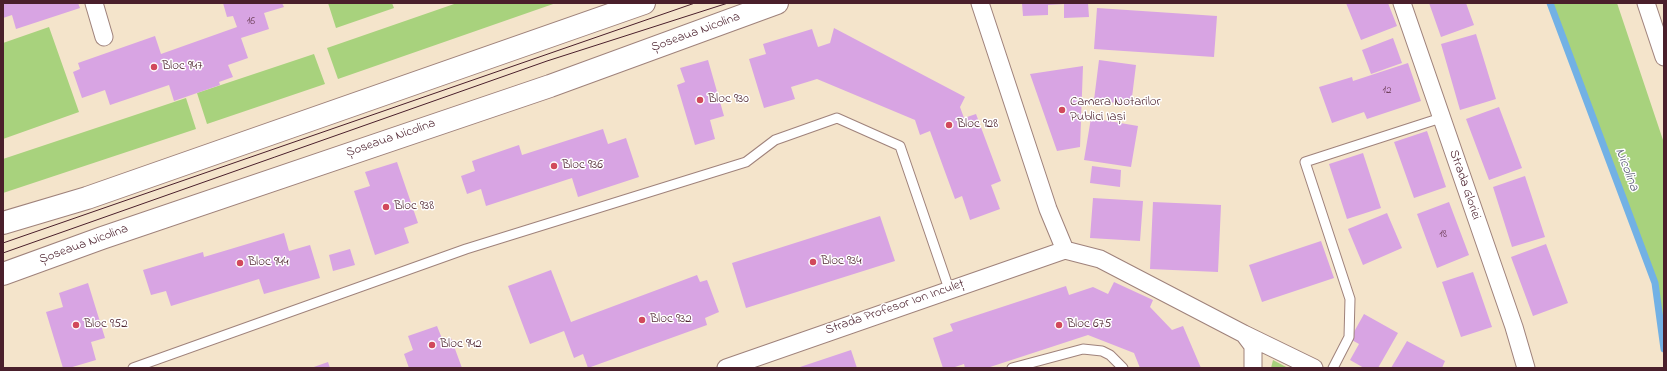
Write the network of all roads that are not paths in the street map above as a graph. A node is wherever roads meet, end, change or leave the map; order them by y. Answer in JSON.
{"nodes":[{"id":1,"x":94,"y":3,"type":"edge"},
{"id":2,"x":644,"y":3,"type":"edge"},
{"id":3,"x":778,"y":3,"type":"edge"},
{"id":4,"x":980,"y":3,"type":"edge"},
{"id":5,"x":1402,"y":3,"type":"edge"},
{"id":6,"x":1646,"y":3,"type":"edge"},
{"id":7,"x":104,"y":37,"type":"dead end"},
{"id":8,"x":1664,"y":57,"type":"edge"},
{"id":9,"x":1441,"y":118,"type":"junction"},
{"id":10,"x":3,"y":223,"type":"edge"},
{"id":11,"x":1065,"y":250,"type":"junction"},
{"id":12,"x":3,"y":274,"type":"edge"},
{"id":13,"x":949,"y":289,"type":"junction"},
{"id":14,"x":1244,"y":334,"type":"junction"},
{"id":15,"x":133,"y":368,"type":"edge"},
{"id":16,"x":726,"y":368,"type":"edge"},
{"id":17,"x":1012,"y":368,"type":"edge"},
{"id":18,"x":1122,"y":368,"type":"edge"},
{"id":19,"x":1253,"y":368,"type":"edge"},
{"id":20,"x":1314,"y":368,"type":"edge"},
{"id":21,"x":1333,"y":368,"type":"edge"},
{"id":22,"x":1526,"y":368,"type":"edge"}],
"edges":[{"from":1,"to":7,"type":"street"},
{"from":2,"to":10,"type":"main road"},
{"from":3,"to":12,"type":"main road","name":"Șoseaua Nicolina"},
{"from":4,"to":11,"type":"street"},
{"from":5,"to":9,"type":"street","name":"Strada Gloriei"},
{"from":6,"to":8,"type":"street"},
{"from":9,"to":21,"type":"lane"},
{"from":9,"to":22,"type":"street","name":"Strada Gloriei"},
{"from":11,"to":13,"type":"street","name":"Strada Profesor Ion Inculeț"},
{"from":11,"to":14,"type":"street"},
{"from":13,"to":15,"type":"lane"},
{"from":13,"to":16,"type":"street","name":"Strada Profesor Ion Inculeț"},
{"from":14,"to":19,"type":"street"},
{"from":14,"to":20,"type":"street"},
{"from":17,"to":18,"type":"lane"}]}
